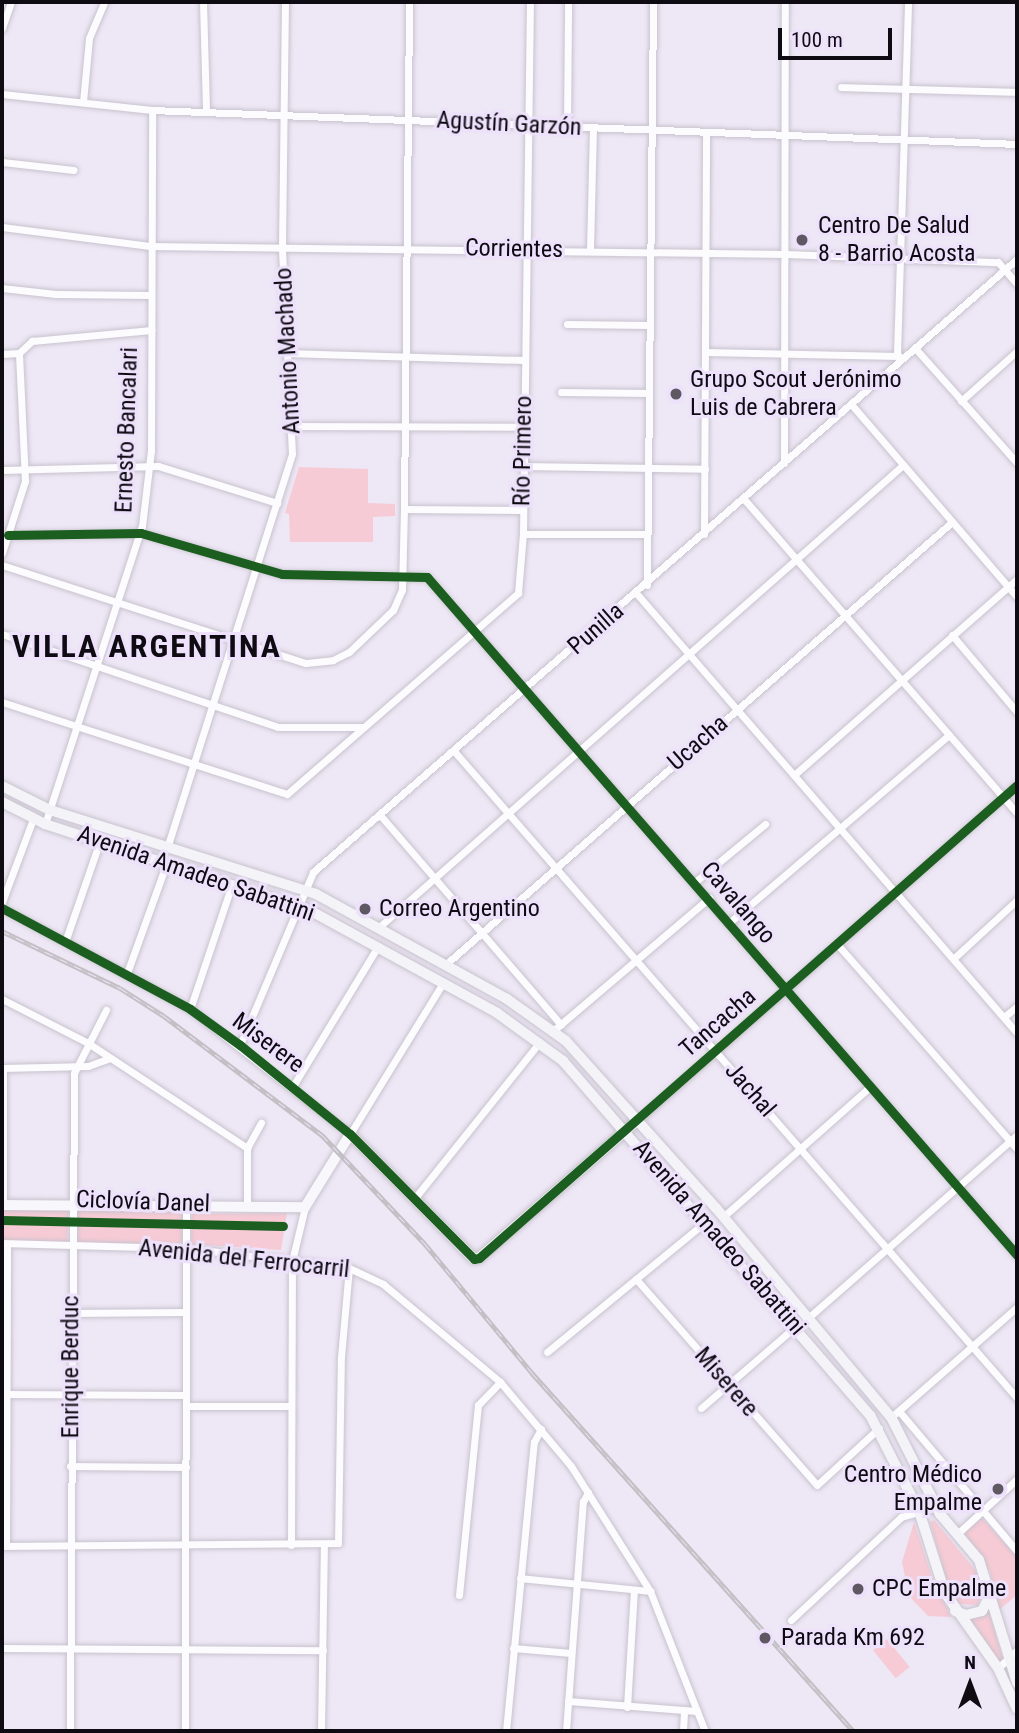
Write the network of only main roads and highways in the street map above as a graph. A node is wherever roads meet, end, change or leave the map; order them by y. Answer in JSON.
{"nodes":[{"id":1,"x":2,"y":786,"type":"edge"},
{"id":2,"x":2,"y":802,"type":"edge"},
{"id":3,"x":990,"y":1593,"type":"junction"},
{"id":4,"x":955,"y":1611,"type":"junction"},
{"id":5,"x":1017,"y":1683,"type":"edge"},
{"id":6,"x":1017,"y":1709,"type":"edge"}],
"edges":[{"from":1,"to":3,"type":"main road","name":"Avenida Amadeo Sabattini"},
{"from":2,"to":4,"type":"main road","name":"Avenida Amadeo Sabattini"},
{"from":3,"to":4,"type":"main road"},
{"from":3,"to":5,"type":"main road","name":"Avenida Amadeo Sabattini"},
{"from":4,"to":6,"type":"main road","name":"Avenida Amadeo Sabattini"}]}
